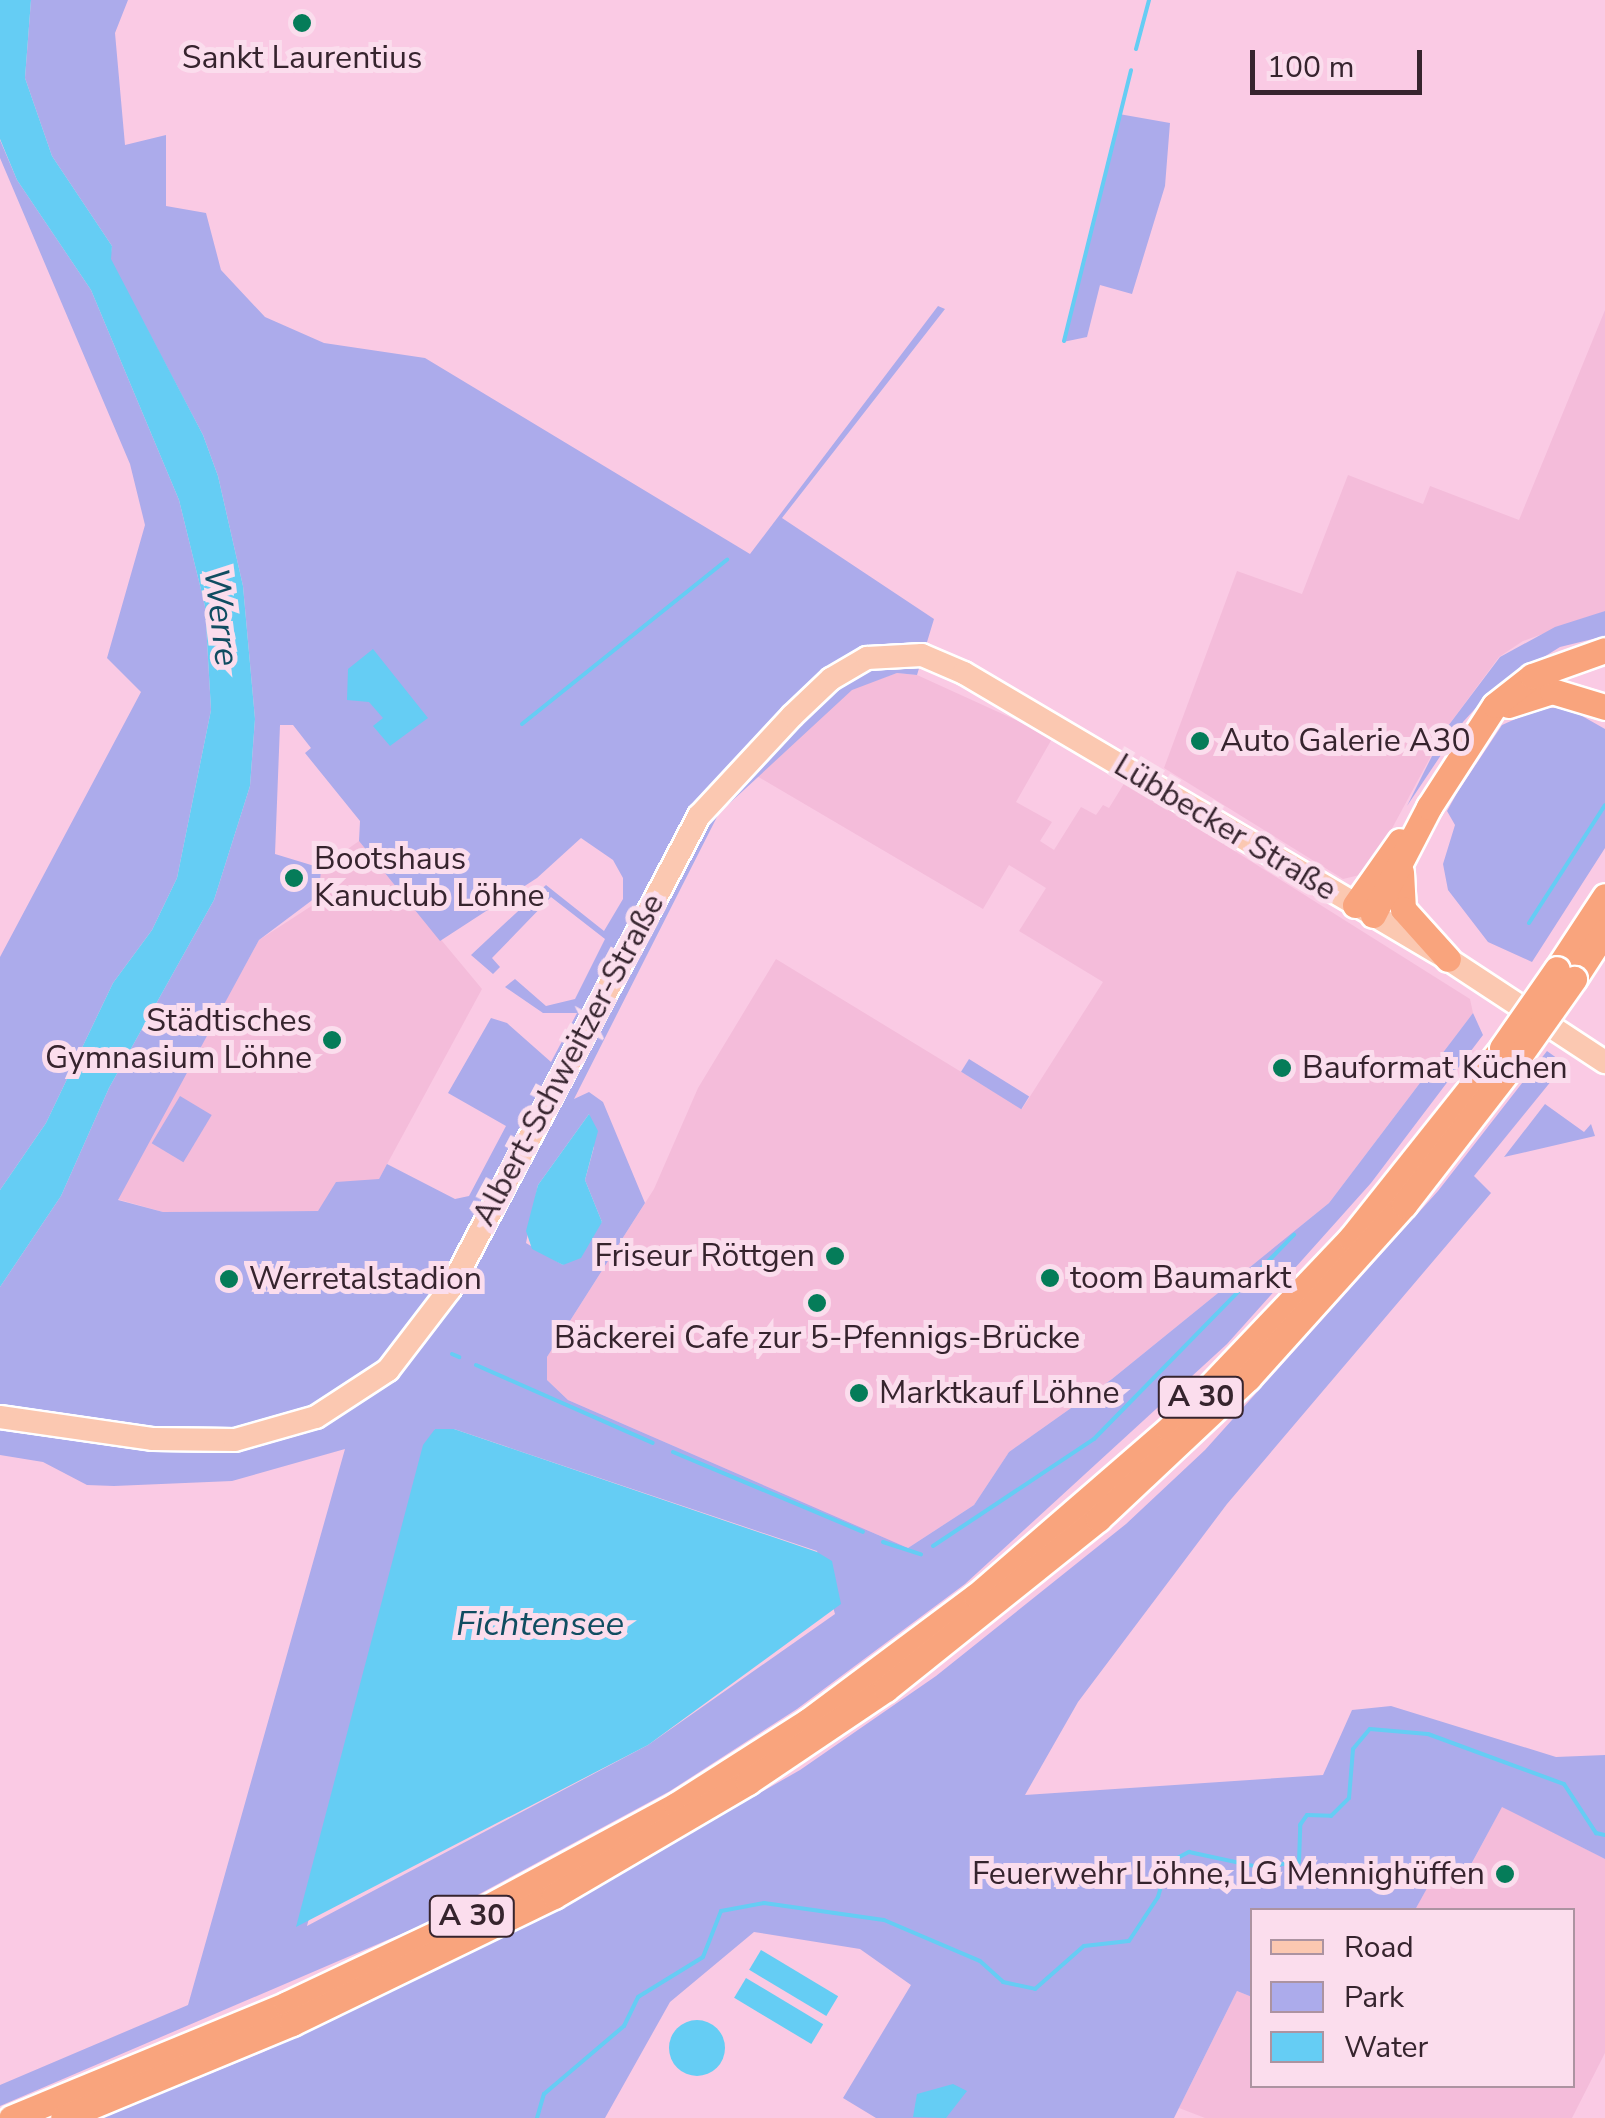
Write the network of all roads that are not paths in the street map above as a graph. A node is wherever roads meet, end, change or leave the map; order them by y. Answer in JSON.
{"nodes":[{"id":1,"x":1605,"y":650,"type":"edge"},
{"id":2,"x":831,"y":679,"type":"joint"},
{"id":3,"x":1605,"y":707,"type":"edge"},
{"id":4,"x":1476,"y":729,"type":"junction"},
{"id":5,"x":1429,"y":807,"type":"junction"},
{"id":6,"x":1402,"y":867,"type":"junction"},
{"id":7,"x":1605,"y":896,"type":"edge"},
{"id":8,"x":1364,"y":910,"type":"junction"},
{"id":9,"x":1605,"y":931,"type":"edge"},
{"id":10,"x":1448,"y":959,"type":"junction"},
{"id":11,"x":1565,"y":974,"type":"junction"},
{"id":12,"x":1605,"y":1062,"type":"edge"},
{"id":13,"x":0,"y":1417,"type":"edge"},
{"id":14,"x":938,"y":1638,"type":"junction"},
{"id":15,"x":10,"y":2118,"type":"edge"},
{"id":16,"x":63,"y":2118,"type":"edge"}],
"edges":[{"from":1,"to":4,"type":"highway"},
{"from":2,"to":8,"type":"main road","name":"Lübbecker Straße"},
{"from":2,"to":13,"type":"main road","name":"Albert-Schweitzer-Straße"},
{"from":3,"to":4,"type":"highway"},
{"from":4,"to":5,"type":"highway"},
{"from":5,"to":6,"type":"highway"},
{"from":5,"to":8,"type":"highway"},
{"from":6,"to":8,"type":"highway"},
{"from":6,"to":10,"type":"highway"},
{"from":7,"to":11,"type":"highway","number":"A 30"},
{"from":8,"to":10,"type":"main road","name":"Lübbecker Straße"},
{"from":9,"to":11,"type":"highway","number":"A 30"},
{"from":10,"to":12,"type":"main road","name":"Lübbecker Straße"},
{"from":11,"to":14,"type":"highway","number":"A 30","bridge":true},
{"from":14,"to":15,"type":"highway","number":"A 30"},
{"from":14,"to":16,"type":"highway","number":"A 30"}]}
